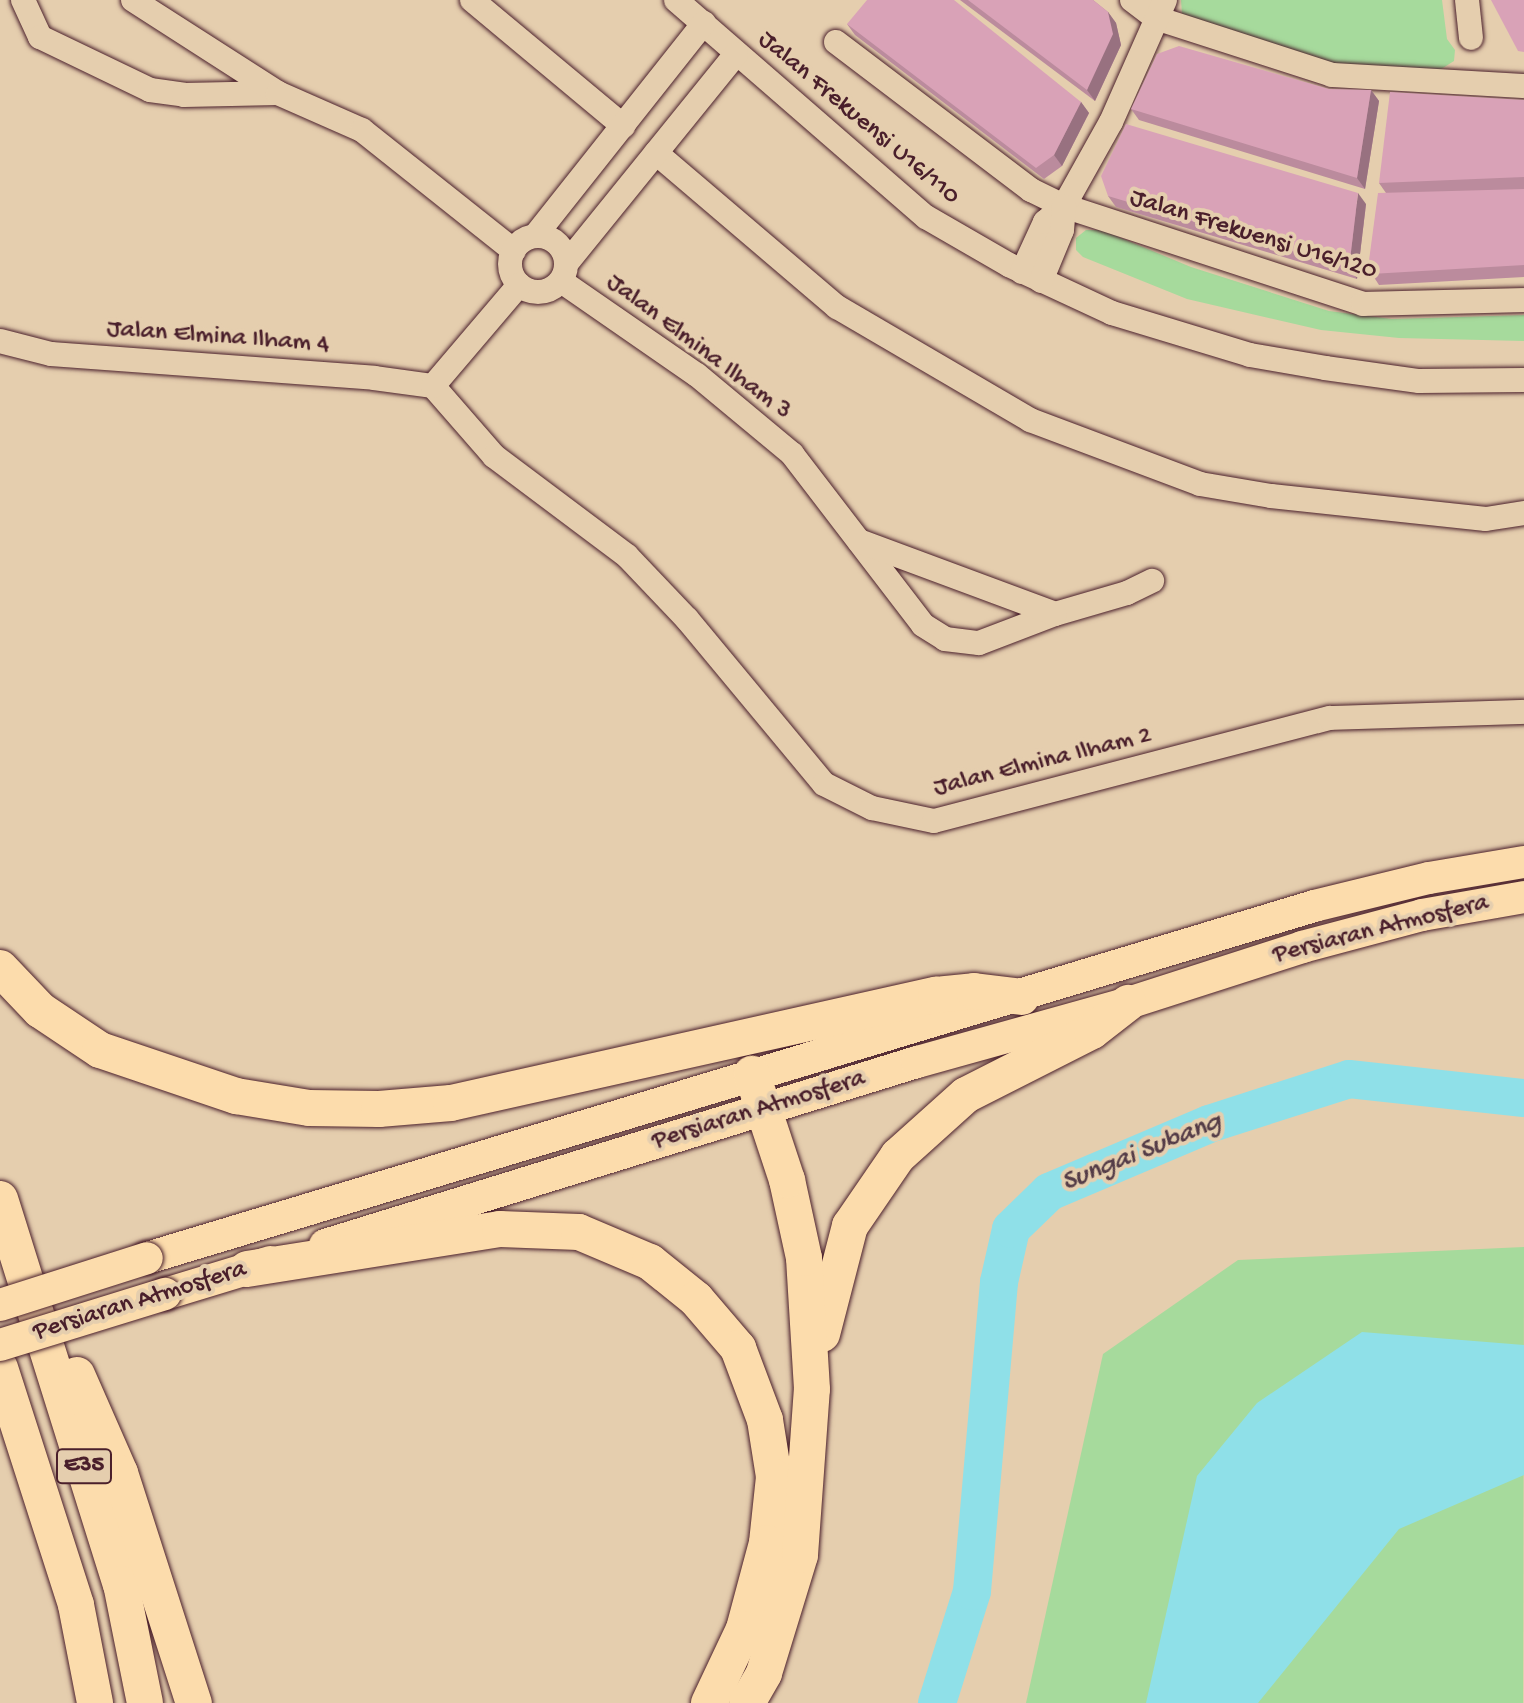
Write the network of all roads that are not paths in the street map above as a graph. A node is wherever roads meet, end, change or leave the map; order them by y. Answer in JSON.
{"nodes":[{"id":1,"x":23,"y":0,"type":"edge"},
{"id":2,"x":133,"y":0,"type":"edge"},
{"id":3,"x":472,"y":0,"type":"edge"},
{"id":4,"x":676,"y":0,"type":"edge"},
{"id":5,"x":1132,"y":0,"type":"edge"},
{"id":6,"x":1467,"y":0,"type":"edge"},
{"id":7,"x":1161,"y":9,"type":"edge"},
{"id":8,"x":704,"y":23,"type":"junction"},
{"id":9,"x":1471,"y":38,"type":"dead end"},
{"id":10,"x":836,"y":42,"type":"dead end"},
{"id":11,"x":736,"y":54,"type":"junction"},
{"id":12,"x":1524,"y":86,"type":"edge"},
{"id":13,"x":278,"y":93,"type":"junction"},
{"id":14,"x":623,"y":126,"type":"junction"},
{"id":15,"x":656,"y":153,"type":"junction"},
{"id":16,"x":1064,"y":206,"type":"junction"},
{"id":17,"x":535,"y":236,"type":"junction"},
{"id":18,"x":514,"y":251,"type":"junction"},
{"id":19,"x":563,"y":272,"type":"junction"},
{"id":20,"x":1032,"y":276,"type":"junction"},
{"id":21,"x":519,"y":285,"type":"junction"},
{"id":22,"x":1524,"y":300,"type":"edge"},
{"id":23,"x":0,"y":341,"type":"edge"},
{"id":24,"x":1524,"y":380,"type":"edge"},
{"id":25,"x":433,"y":386,"type":"junction"},
{"id":26,"x":1524,"y":513,"type":"edge"},
{"id":27,"x":856,"y":541,"type":"junction"},
{"id":28,"x":1152,"y":581,"type":"dead end"},
{"id":29,"x":1055,"y":614,"type":"junction"},
{"id":30,"x":1517,"y":711,"type":"edge"},
{"id":31,"x":1524,"y":862,"type":"edge"},
{"id":32,"x":1524,"y":897,"type":"edge"},
{"id":33,"x":0,"y":968,"type":"edge"},
{"id":34,"x":1022,"y":997,"type":"junction"},
{"id":35,"x":1128,"y":1003,"type":"junction"},
{"id":36,"x":752,"y":1074,"type":"junction"},
{"id":37,"x":765,"y":1109,"type":"junction"},
{"id":38,"x":6,"y":1215,"type":"edge"},
{"id":39,"x":247,"y":1269,"type":"junction"},
{"id":40,"x":0,"y":1305,"type":"edge"},
{"id":41,"x":0,"y":1345,"type":"edge"},
{"id":42,"x":0,"y":1368,"type":"edge"},
{"id":43,"x":812,"y":1389,"type":"junction"},
{"id":44,"x":95,"y":1703,"type":"edge"},
{"id":45,"x":145,"y":1703,"type":"edge"},
{"id":46,"x":194,"y":1703,"type":"edge"},
{"id":47,"x":709,"y":1703,"type":"edge"},
{"id":48,"x":747,"y":1703,"type":"edge"}],
"edges":[{"from":1,"to":13,"type":"street"},
{"from":2,"to":13,"type":"street"},
{"from":3,"to":14,"type":"street"},
{"from":4,"to":8,"type":"street","name":"Jalan Frekuensi U16/110"},
{"from":5,"to":7,"type":"street"},
{"from":6,"to":9,"type":"street"},
{"from":7,"to":12,"type":"street"},
{"from":7,"to":16,"type":"street"},
{"from":8,"to":11,"type":"street","name":"Jalan Frekuensi U16/110"},
{"from":8,"to":14,"type":"street"},
{"from":10,"to":16,"type":"street","name":"Jalan Frekuensi U16/120"},
{"from":11,"to":15,"type":"street"},
{"from":11,"to":20,"type":"street","name":"Jalan Frekuensi U16/110"},
{"from":13,"to":18,"type":"street"},
{"from":14,"to":17,"type":"street"},
{"from":15,"to":19,"type":"street"},
{"from":15,"to":26,"type":"street"},
{"from":16,"to":20,"type":"street"},
{"from":16,"to":22,"type":"street","name":"Jalan Frekuensi U16/120"},
{"from":17,"to":18,"type":"street"},
{"from":17,"to":19,"type":"street"},
{"from":18,"to":21,"type":"street"},
{"from":19,"to":21,"type":"street"},
{"from":19,"to":27,"type":"street","name":"Jalan Elmina Ilham 3"},
{"from":20,"to":24,"type":"street","name":"Jalan Frekuensi U16/110"},
{"from":21,"to":25,"type":"street"},
{"from":23,"to":25,"type":"street","name":"Jalan Elmina Ilham 4"},
{"from":25,"to":30,"type":"street","name":"Jalan Elmina Ilham 2"},
{"from":27,"to":29,"type":"street"},
{"from":27,"to":29,"type":"street","name":"Jalan Elmina Ilham 3"},
{"from":28,"to":29,"type":"street","name":"Jalan Elmina Ilham 3"},
{"from":31,"to":34,"type":"main road","name":"Persiaran Atmosfera"},
{"from":32,"to":35,"type":"main road","name":"Persiaran Atmosfera"},
{"from":33,"to":34,"type":"highway"},
{"from":34,"to":36,"type":"main road","name":"Persiaran Atmosfera"},
{"from":35,"to":37,"type":"main road","name":"Persiaran Atmosfera"},
{"from":35,"to":43,"type":"highway"},
{"from":36,"to":37,"type":"highway"},
{"from":36,"to":40,"type":"main road","name":"Persiaran Atmosfera","bridge":true},
{"from":37,"to":39,"type":"main road","name":"Persiaran Atmosfera"},
{"from":37,"to":43,"type":"highway"},
{"from":38,"to":45,"type":"highway","number":"E35"},
{"from":38,"to":46,"type":"highway"},
{"from":39,"to":41,"type":"main road","name":"Persiaran Atmosfera","bridge":true},
{"from":39,"to":47,"type":"highway"},
{"from":42,"to":44,"type":"highway","number":"E35"},
{"from":43,"to":48,"type":"highway"}]}
